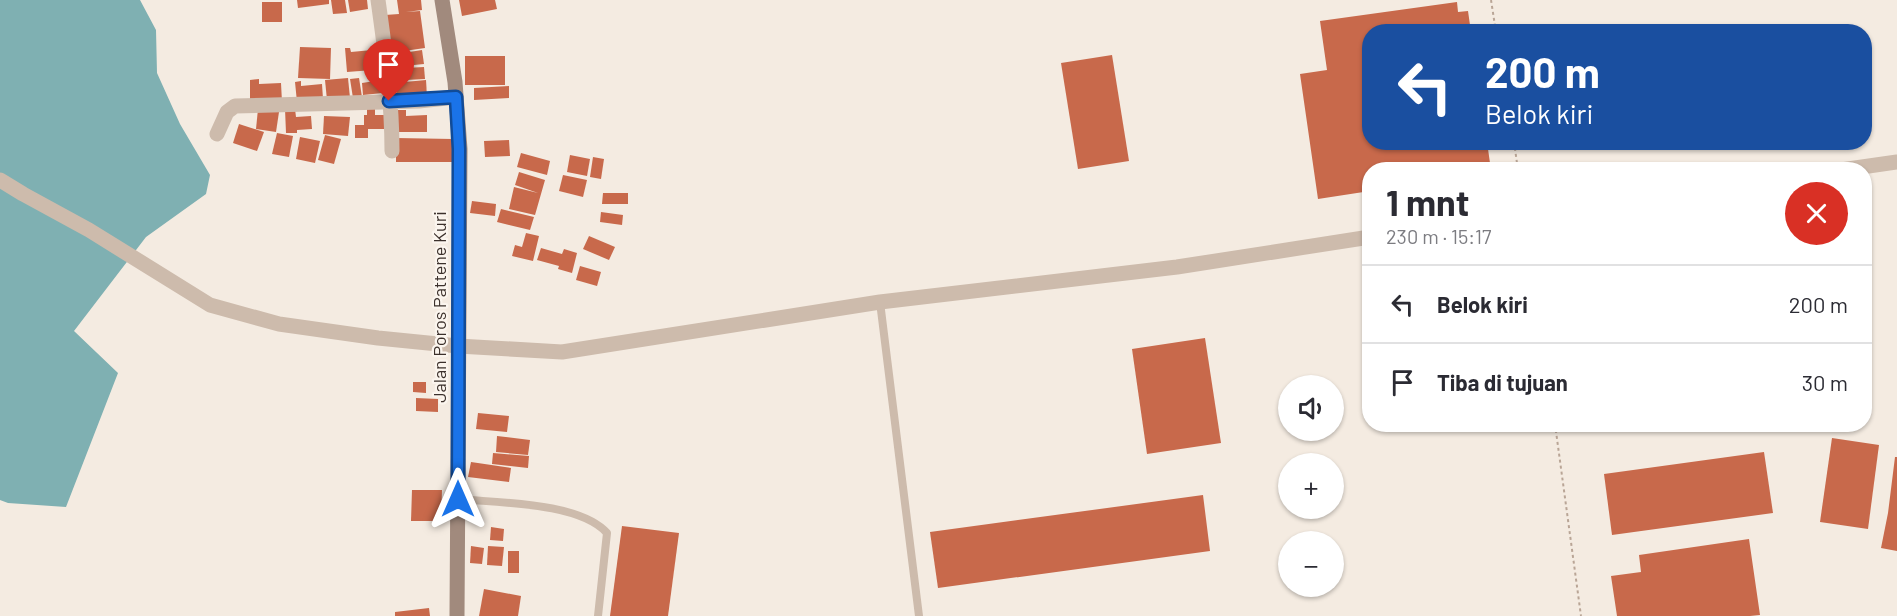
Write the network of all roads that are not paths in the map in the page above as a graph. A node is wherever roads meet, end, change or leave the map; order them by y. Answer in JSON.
{"nodes":[{"id":1,"x":378,"y":0,"type":"edge"},
{"id":2,"x":442,"y":0,"type":"edge"},
{"id":3,"x":456,"y":97,"type":"junction"},
{"id":4,"x":389,"y":101,"type":"junction"},
{"id":5,"x":218,"y":134,"type":"dead end"},
{"id":6,"x":392,"y":151,"type":"dead end"},
{"id":7,"x":1897,"y":162,"type":"edge"},
{"id":8,"x":1872,"y":166,"type":"edge"},
{"id":9,"x":0,"y":180,"type":"edge"},
{"id":10,"x":1362,"y":238,"type":"edge"},
{"id":11,"x":880,"y":302,"type":"junction"},
{"id":12,"x":458,"y":346,"type":"junction"},
{"id":13,"x":458,"y":499,"type":"junction"},
{"id":14,"x":457,"y":616,"type":"edge"},
{"id":15,"x":598,"y":616,"type":"edge"},
{"id":16,"x":919,"y":616,"type":"edge"}],
"edges":[{"from":1,"to":4,"type":"street"},
{"from":2,"to":3,"type":"street","name":"Jalan Poros Pattene Kuri"},
{"from":3,"to":4,"type":"street"},
{"from":3,"to":12,"type":"street","name":"Jalan Poros Pattene Kuri"},
{"from":4,"to":5,"type":"street"},
{"from":4,"to":6,"type":"street"},
{"from":7,"to":8,"type":"street"},
{"from":9,"to":12,"type":"street"},
{"from":10,"to":11,"type":"street"},
{"from":11,"to":12,"type":"street"},
{"from":11,"to":16,"type":"lane"},
{"from":12,"to":13,"type":"street","name":"Jalan Poros Pattene Kuri"},
{"from":13,"to":14,"type":"street","name":"Jalan Poros Pattene Kuri"},
{"from":13,"to":15,"type":"lane"}]}
